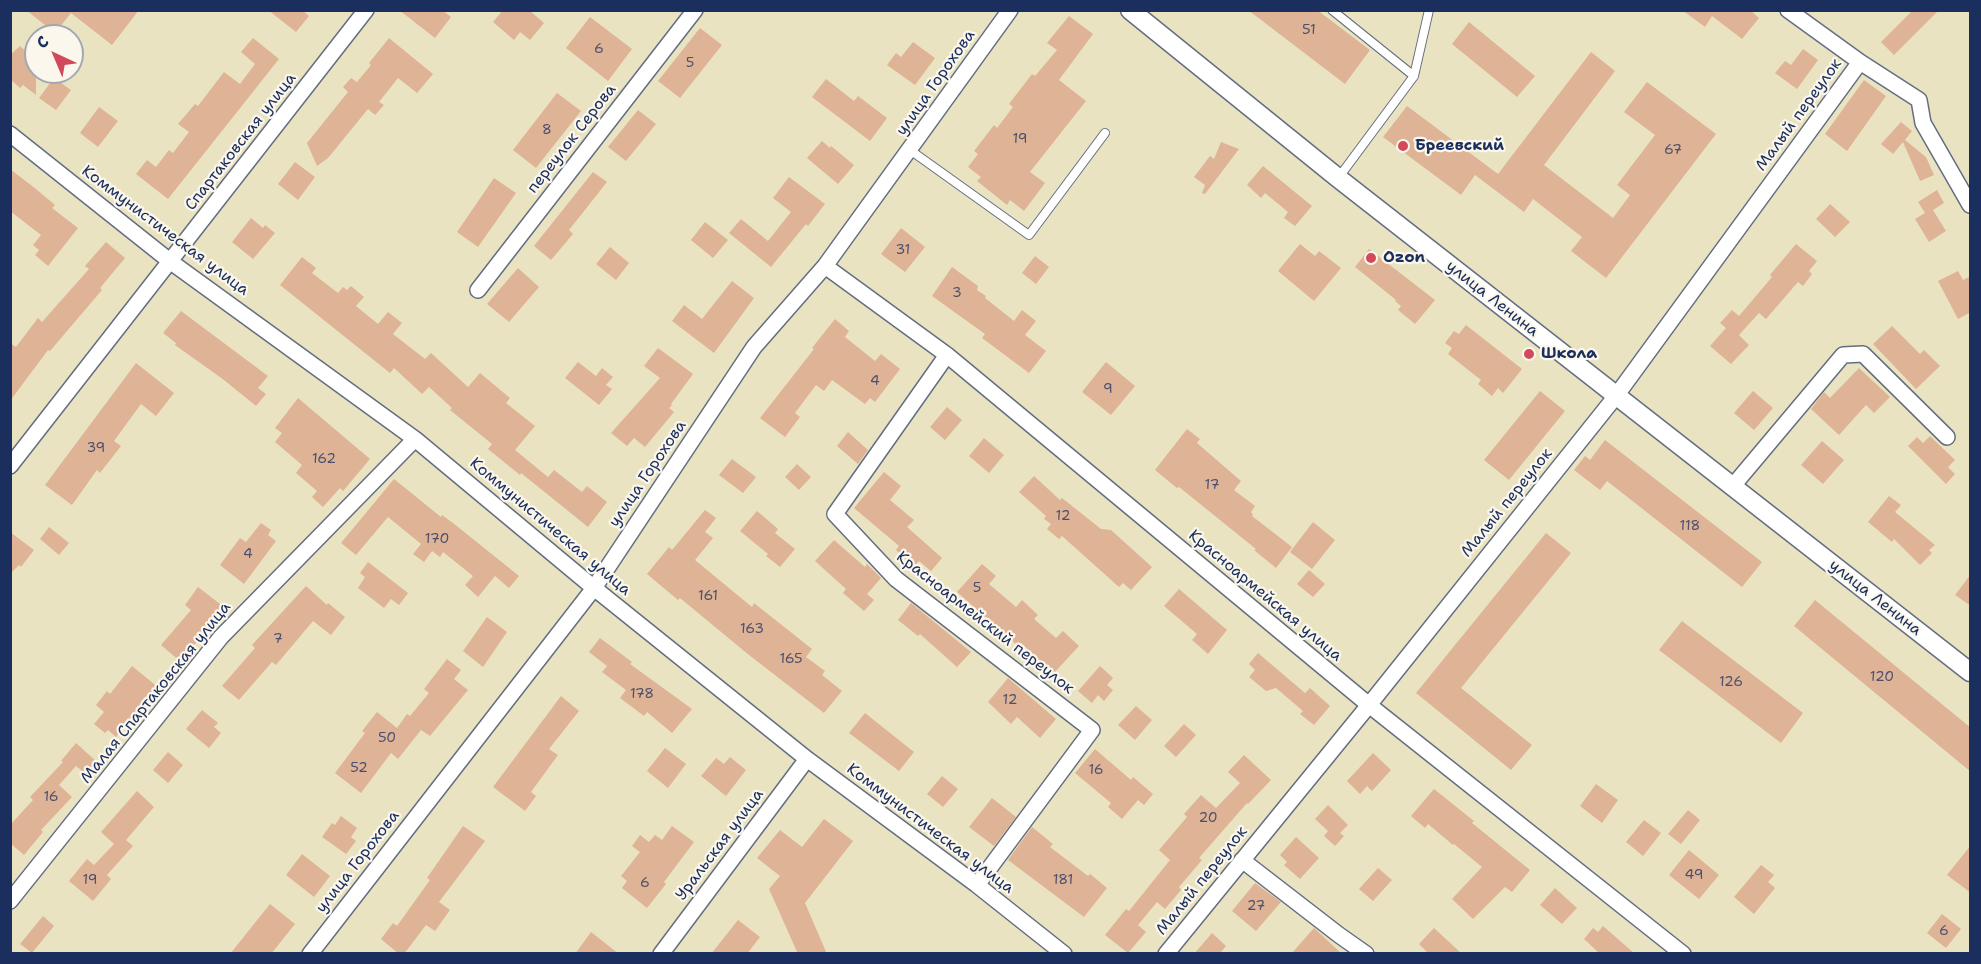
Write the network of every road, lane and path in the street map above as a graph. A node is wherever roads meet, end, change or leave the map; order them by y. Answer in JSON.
{"nodes":[{"id":1,"x":366,"y":10,"type":"edge"},
{"id":2,"x":695,"y":10,"type":"edge"},
{"id":3,"x":1010,"y":10,"type":"edge"},
{"id":4,"x":1130,"y":10,"type":"edge"},
{"id":5,"x":1332,"y":10,"type":"edge"},
{"id":6,"x":1429,"y":10,"type":"edge"},
{"id":7,"x":1788,"y":10,"type":"edge"},
{"id":8,"x":1860,"y":62,"type":"junction"},
{"id":9,"x":1414,"y":75,"type":"junction"},
{"id":10,"x":1105,"y":133,"type":"dead end"},
{"id":11,"x":10,"y":134,"type":"edge"},
{"id":12,"x":910,"y":150,"type":"junction"},
{"id":13,"x":1338,"y":178,"type":"junction"},
{"id":14,"x":1971,"y":205,"type":"edge"},
{"id":15,"x":171,"y":262,"type":"junction"},
{"id":16,"x":825,"y":266,"type":"junction"},
{"id":17,"x":478,"y":290,"type":"dead end"},
{"id":18,"x":947,"y":355,"type":"junction"},
{"id":19,"x":1616,"y":396,"type":"junction"},
{"id":20,"x":1947,"y":437,"type":"dead end"},
{"id":21,"x":415,"y":439,"type":"junction"},
{"id":22,"x":10,"y":466,"type":"edge"},
{"id":23,"x":1732,"y":487,"type":"junction"},
{"id":24,"x":594,"y":588,"type":"junction"},
{"id":25,"x":1971,"y":672,"type":"edge"},
{"id":26,"x":1369,"y":705,"type":"junction"},
{"id":27,"x":807,"y":759,"type":"junction"},
{"id":28,"x":1242,"y":860,"type":"junction"},
{"id":29,"x":977,"y":885,"type":"junction"},
{"id":30,"x":10,"y":901,"type":"edge"},
{"id":31,"x":310,"y":954,"type":"edge"},
{"id":32,"x":661,"y":954,"type":"edge"},
{"id":33,"x":1064,"y":954,"type":"edge"},
{"id":34,"x":1166,"y":954,"type":"edge"},
{"id":35,"x":1366,"y":954,"type":"edge"},
{"id":36,"x":1683,"y":954,"type":"edge"}],
"edges":[{"from":1,"to":15,"type":"street","name":"Спартаковская улица"},
{"from":2,"to":17,"type":"street","name":"переулок Серова"},
{"from":3,"to":12,"type":"street","name":"улица Горохова"},
{"from":4,"to":13,"type":"street","name":"улица Ленина"},
{"from":5,"to":9,"type":"lane"},
{"from":6,"to":9,"type":"lane"},
{"from":7,"to":8,"type":"street"},
{"from":8,"to":14,"type":"street"},
{"from":8,"to":19,"type":"street","name":"Малый переулок"},
{"from":9,"to":13,"type":"lane"},
{"from":10,"to":12,"type":"lane"},
{"from":11,"to":15,"type":"street","name":"Коммунистическая улица"},
{"from":12,"to":16,"type":"street","name":"улица Горохова"},
{"from":13,"to":19,"type":"street","name":"улица Ленина"},
{"from":15,"to":21,"type":"street","name":"Коммунистическая улица"},
{"from":15,"to":22,"type":"street","name":"Спартаковская улица"},
{"from":16,"to":18,"type":"street","name":"Красноармейская улица"},
{"from":16,"to":24,"type":"street","name":"улица Горохова"},
{"from":18,"to":26,"type":"street","name":"Красноармейская улица"},
{"from":18,"to":29,"type":"street","name":"Красноармейский переулок"},
{"from":19,"to":23,"type":"street","name":"улица Ленина"},
{"from":19,"to":26,"type":"street","name":"Малый переулок"},
{"from":20,"to":23,"type":"street"},
{"from":21,"to":24,"type":"street","name":"Коммунистическая улица"},
{"from":21,"to":30,"type":"street","name":"Малая Спартаковская улица"},
{"from":23,"to":25,"type":"street","name":"улица Ленина"},
{"from":24,"to":27,"type":"street","name":"Коммунистическая улица"},
{"from":24,"to":31,"type":"street","name":"улица Горохова"},
{"from":26,"to":28,"type":"street","name":"Малый переулок"},
{"from":26,"to":36,"type":"street","name":"Красноармейская улица"},
{"from":27,"to":29,"type":"street","name":"Коммунистическая улица"},
{"from":27,"to":32,"type":"street","name":"Уральская улица"},
{"from":28,"to":34,"type":"street","name":"Малый переулок"},
{"from":28,"to":35,"type":"street"},
{"from":29,"to":33,"type":"street","name":"Коммунистическая улица"}]}
